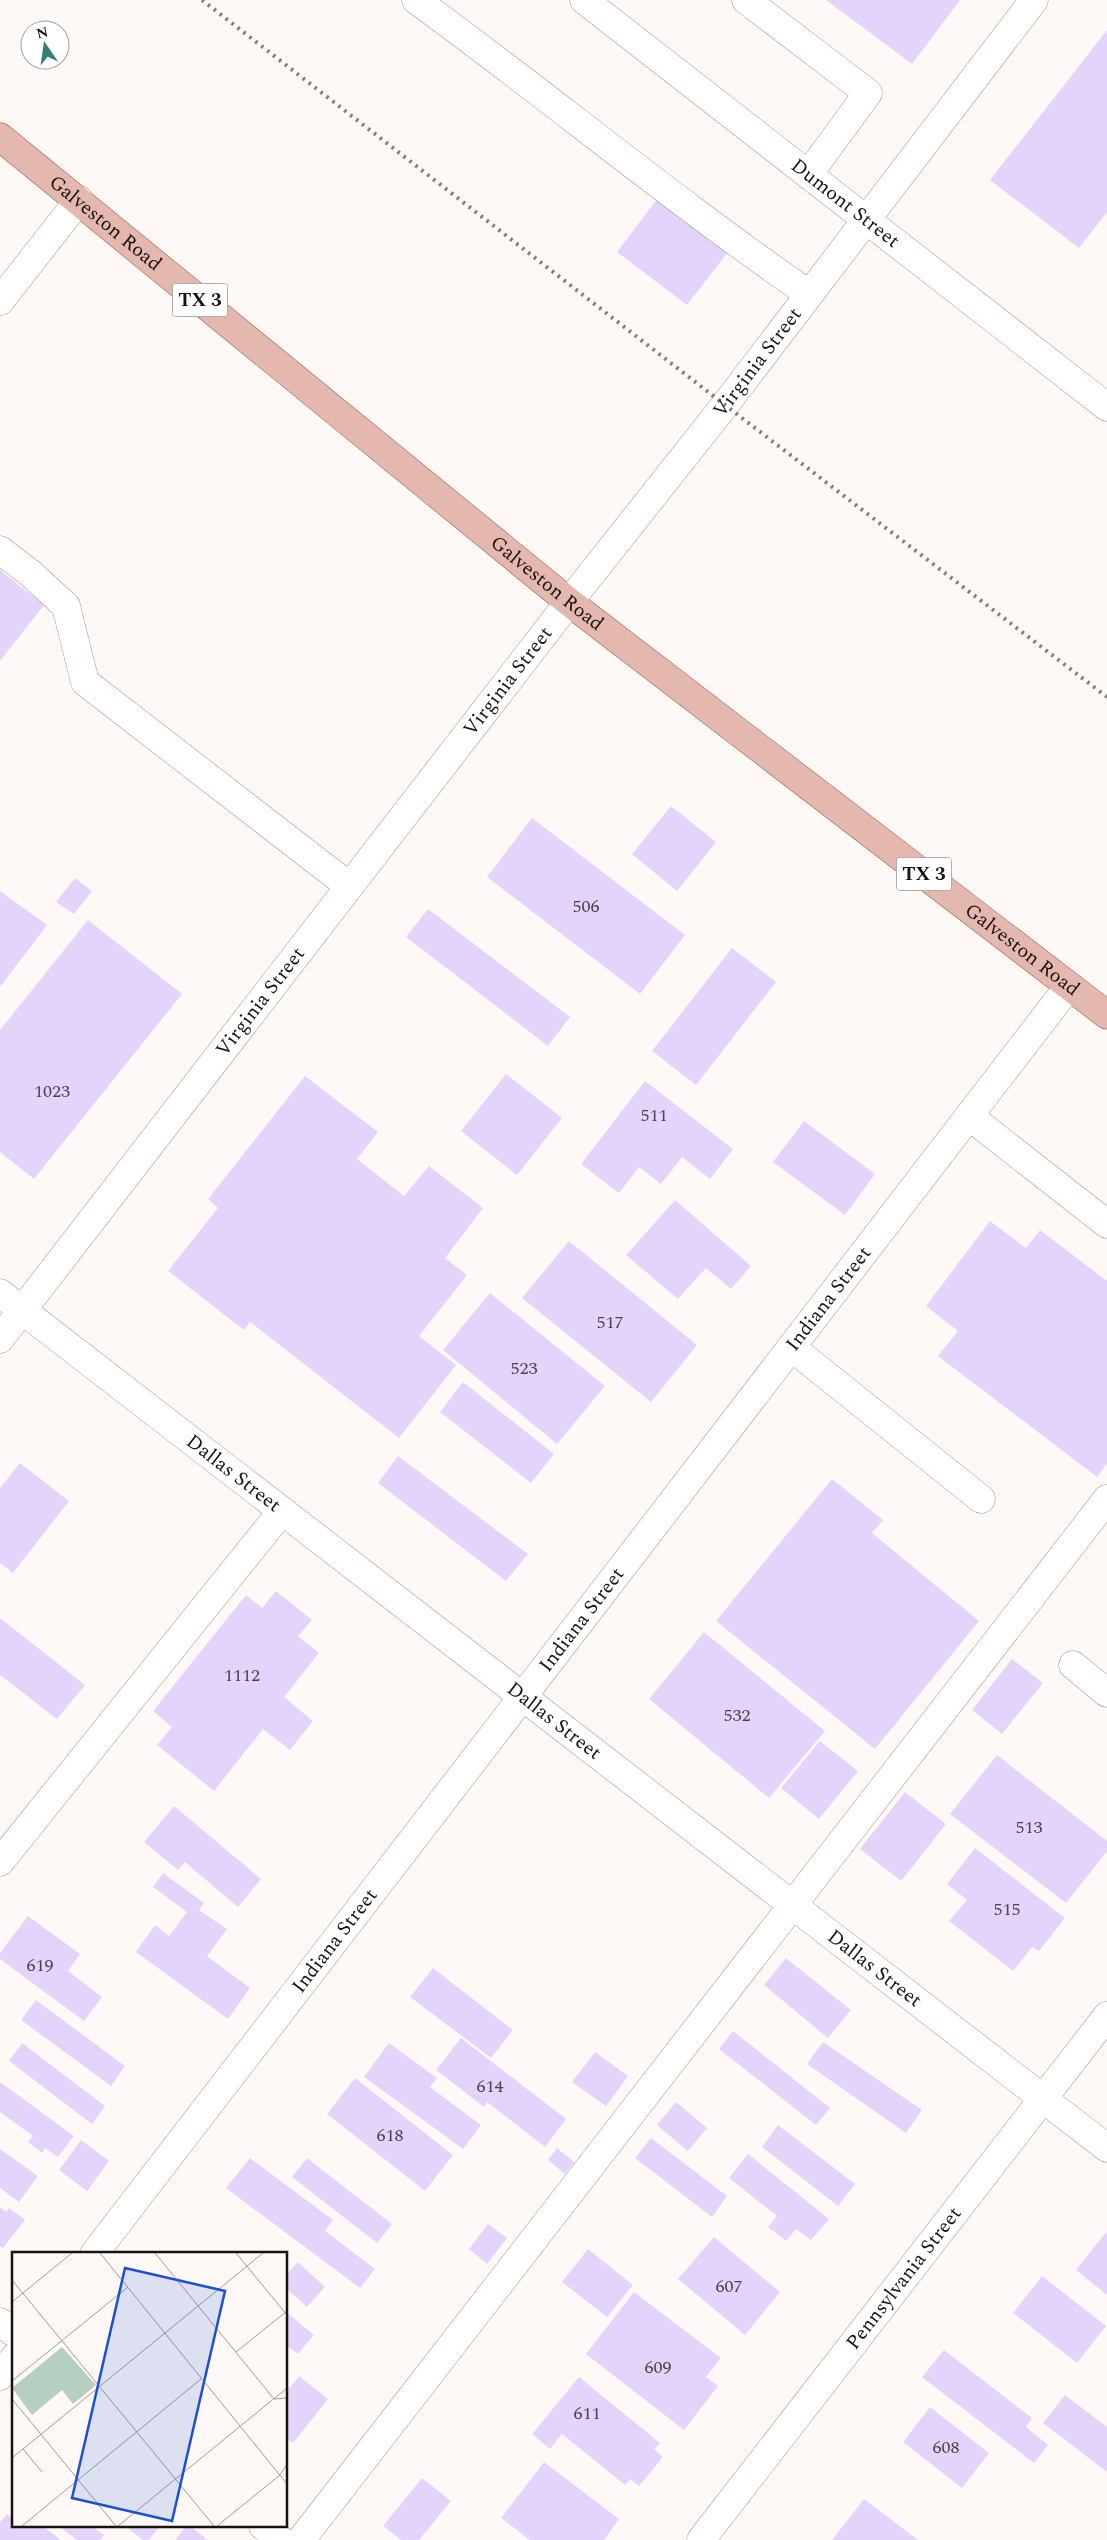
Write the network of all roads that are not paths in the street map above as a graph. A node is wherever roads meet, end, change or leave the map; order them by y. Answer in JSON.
{"nodes":[{"id":1,"x":416,"y":0,"type":"edge"},
{"id":2,"x":584,"y":0,"type":"edge"},
{"id":3,"x":746,"y":0,"type":"edge"},
{"id":4,"x":1034,"y":0,"type":"edge"},
{"id":5,"x":0,"y":137,"type":"edge"},
{"id":6,"x":808,"y":174,"type":"junction"},
{"id":7,"x":79,"y":200,"type":"junction"},
{"id":8,"x":865,"y":219,"type":"junction"},
{"id":9,"x":809,"y":294,"type":"junction"},
{"id":10,"x":0,"y":301,"type":"edge"},
{"id":11,"x":1107,"y":407,"type":"edge"},
{"id":12,"x":0,"y":550,"type":"edge"},
{"id":13,"x":569,"y":602,"type":"junction"},
{"id":14,"x":349,"y":886,"type":"junction"},
{"id":15,"x":1069,"y":986,"type":"junction"},
{"id":16,"x":1107,"y":1015,"type":"edge"},
{"id":17,"x":969,"y":1116,"type":"junction"},
{"id":18,"x":1107,"y":1224,"type":"edge"},
{"id":19,"x":0,"y":1293,"type":"edge"},
{"id":20,"x":22,"y":1310,"type":"junction"},
{"id":21,"x":0,"y":1339,"type":"edge"},
{"id":22,"x":791,"y":1347,"type":"junction"},
{"id":23,"x":981,"y":1499,"type":"dead end"},
{"id":24,"x":1107,"y":1499,"type":"edge"},
{"id":25,"x":282,"y":1511,"type":"junction"},
{"id":26,"x":1072,"y":1666,"type":"dead end"},
{"id":27,"x":1107,"y":1693,"type":"edge"},
{"id":28,"x":522,"y":1697,"type":"junction"},
{"id":29,"x":0,"y":1862,"type":"edge"},
{"id":30,"x":792,"y":1905,"type":"junction"},
{"id":31,"x":1107,"y":2016,"type":"edge"},
{"id":32,"x":1043,"y":2099,"type":"junction"},
{"id":33,"x":1107,"y":2148,"type":"edge"},
{"id":34,"x":96,"y":2252,"type":"edge"},
{"id":35,"x":0,"y":2322,"type":"edge"},
{"id":36,"x":12,"y":2331,"type":"edge"},
{"id":37,"x":12,"y":2361,"type":"edge"},
{"id":38,"x":0,"y":2376,"type":"edge"},
{"id":39,"x":266,"y":2528,"type":"edge"},
{"id":40,"x":281,"y":2540,"type":"edge"},
{"id":41,"x":301,"y":2540,"type":"edge"},
{"id":42,"x":702,"y":2540,"type":"edge"}],
"edges":[{"from":1,"to":9,"type":"street"},
{"from":2,"to":6,"type":"street","name":"Dumont Street"},
{"from":3,"to":6,"type":"street"},
{"from":4,"to":8,"type":"street","name":"Virginia Street"},
{"from":5,"to":7,"type":"main road","name":"Galveston Road","number":"TX 3"},
{"from":6,"to":8,"type":"street","name":"Dumont Street"},
{"from":7,"to":10,"type":"street"},
{"from":7,"to":13,"type":"main road","name":"Galveston Road","number":"TX 3"},
{"from":8,"to":9,"type":"street","name":"Virginia Street"},
{"from":8,"to":11,"type":"street","name":"Dumont Street"},
{"from":9,"to":13,"type":"street","name":"Virginia Street"},
{"from":12,"to":14,"type":"street"},
{"from":13,"to":14,"type":"street","name":"Virginia Street"},
{"from":13,"to":15,"type":"main road","name":"Galveston Road","number":"TX 3"},
{"from":14,"to":20,"type":"street","name":"Virginia Street"},
{"from":15,"to":16,"type":"main road","name":"Galveston Road","number":"TX 3"},
{"from":15,"to":17,"type":"street","name":"Indiana Street"},
{"from":17,"to":18,"type":"street"},
{"from":17,"to":22,"type":"street","name":"Indiana Street"},
{"from":19,"to":20,"type":"street","name":"Dallas Street"},
{"from":20,"to":21,"type":"street","name":"Virginia Street"},
{"from":20,"to":25,"type":"street","name":"Dallas Street"},
{"from":22,"to":23,"type":"street"},
{"from":22,"to":28,"type":"street","name":"Indiana Street"},
{"from":24,"to":30,"type":"street"},
{"from":25,"to":28,"type":"street","name":"Dallas Street"},
{"from":25,"to":29,"type":"street"},
{"from":26,"to":27,"type":"street"},
{"from":28,"to":30,"type":"street","name":"Dallas Street"},
{"from":28,"to":34,"type":"street","name":"Indiana Street"},
{"from":30,"to":32,"type":"street","name":"Dallas Street"},
{"from":30,"to":41,"type":"street"},
{"from":31,"to":32,"type":"street","name":"Pennsylvania Street"},
{"from":32,"to":33,"type":"street","name":"Dallas Street"},
{"from":32,"to":42,"type":"street","name":"Pennsylvania Street"},
{"from":35,"to":36,"type":"street"},
{"from":37,"to":38,"type":"street"},
{"from":39,"to":40,"type":"street"}]}
